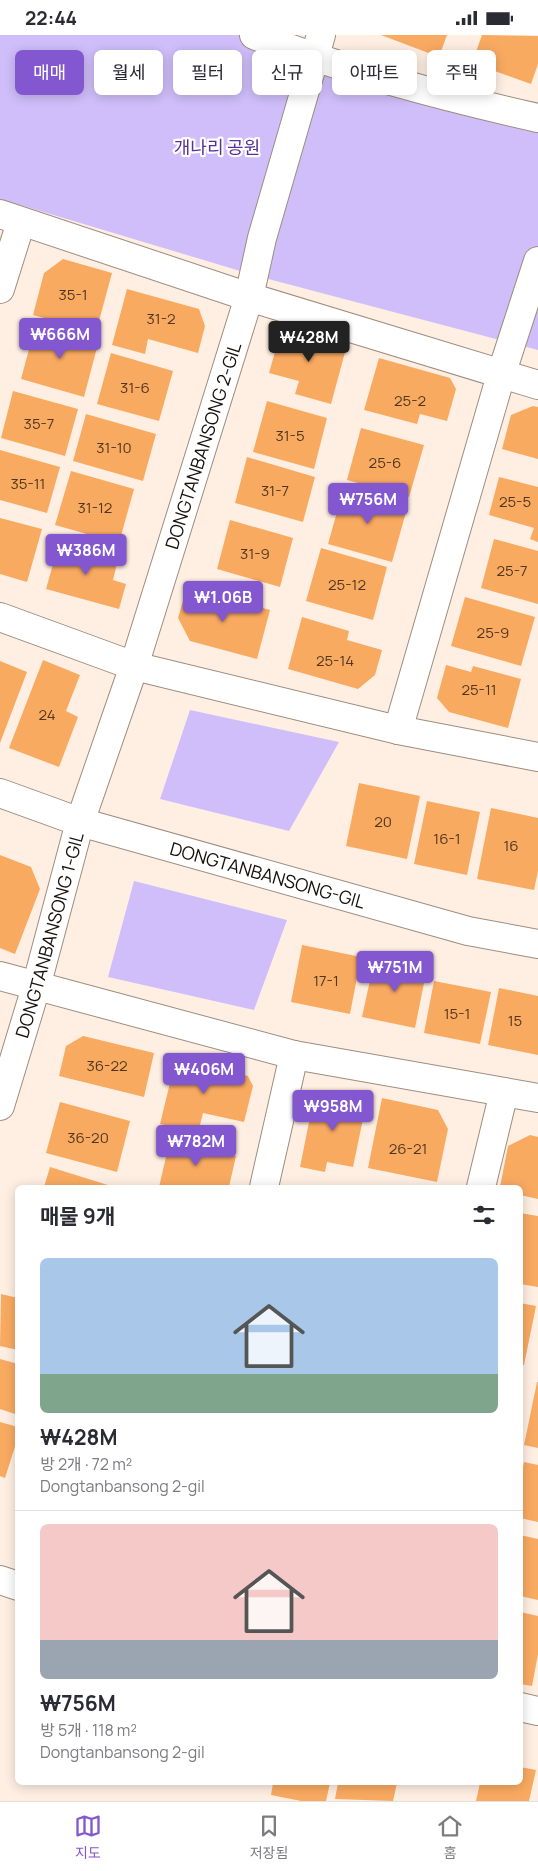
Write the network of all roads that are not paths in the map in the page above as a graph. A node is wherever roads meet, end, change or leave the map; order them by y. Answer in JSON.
{"nodes":[{"id":1,"x":254,"y":35,"type":"edge"},
{"id":2,"x":318,"y":47,"type":"edge"},
{"id":3,"x":538,"y":118,"type":"edge"},
{"id":4,"x":10,"y":218,"type":"edge"},
{"id":5,"x":538,"y":261,"type":"edge"},
{"id":6,"x":0,"y":289,"type":"edge"},
{"id":7,"x":248,"y":297,"type":"junction"},
{"id":8,"x":501,"y":375,"type":"junction"},
{"id":9,"x":538,"y":385,"type":"edge"},
{"id":10,"x":0,"y":617,"type":"edge"},
{"id":11,"x":134,"y":666,"type":"junction"},
{"id":12,"x":398,"y":730,"type":"junction"},
{"id":13,"x":538,"y":757,"type":"edge"},
{"id":14,"x":0,"y":793,"type":"edge"},
{"id":15,"x":80,"y":822,"type":"junction"},
{"id":16,"x":538,"y":944,"type":"edge"},
{"id":17,"x":0,"y":976,"type":"edge"},
{"id":18,"x":36,"y":987,"type":"junction"},
{"id":19,"x":294,"y":1055,"type":"junction"},
{"id":20,"x":504,"y":1092,"type":"junction"},
{"id":21,"x":538,"y":1098,"type":"edge"},
{"id":22,"x":0,"y":1106,"type":"edge"},
{"id":23,"x":264,"y":1185,"type":"edge"},
{"id":24,"x":482,"y":1185,"type":"edge"},
{"id":25,"x":0,"y":1580,"type":"edge"},
{"id":26,"x":15,"y":1585,"type":"edge"},
{"id":27,"x":523,"y":1708,"type":"edge"},
{"id":28,"x":538,"y":1711,"type":"edge"}],
"edges":[{"from":1,"to":2,"type":"street"},
{"from":2,"to":3,"type":"street"},
{"from":2,"to":7,"type":"street","name":"DONGTANBANSONG 2-GIL"},
{"from":4,"to":6,"type":"street"},
{"from":4,"to":7,"type":"street"},
{"from":5,"to":8,"type":"street"},
{"from":7,"to":8,"type":"street"},
{"from":7,"to":11,"type":"street","name":"DONGTANBANSONG 2-GIL"},
{"from":8,"to":9,"type":"street"},
{"from":8,"to":12,"type":"street"},
{"from":10,"to":11,"type":"street"},
{"from":11,"to":12,"type":"street"},
{"from":11,"to":15,"type":"street","name":"DONGTANBANSONG 2-GIL"},
{"from":12,"to":13,"type":"street"},
{"from":14,"to":15,"type":"street","name":"DONGTANBANSONG-GIL"},
{"from":15,"to":16,"type":"street","name":"DONGTANBANSONG-GIL"},
{"from":15,"to":18,"type":"street","name":"DONGTANBANSONG 1-GIL"},
{"from":17,"to":18,"type":"street"},
{"from":18,"to":19,"type":"street"},
{"from":18,"to":22,"type":"street","name":"DONGTANBANSONG 1-GIL"},
{"from":19,"to":20,"type":"street"},
{"from":19,"to":23,"type":"street"},
{"from":20,"to":21,"type":"street"},
{"from":20,"to":24,"type":"street"},
{"from":25,"to":26,"type":"street"},
{"from":27,"to":28,"type":"street"}]}
